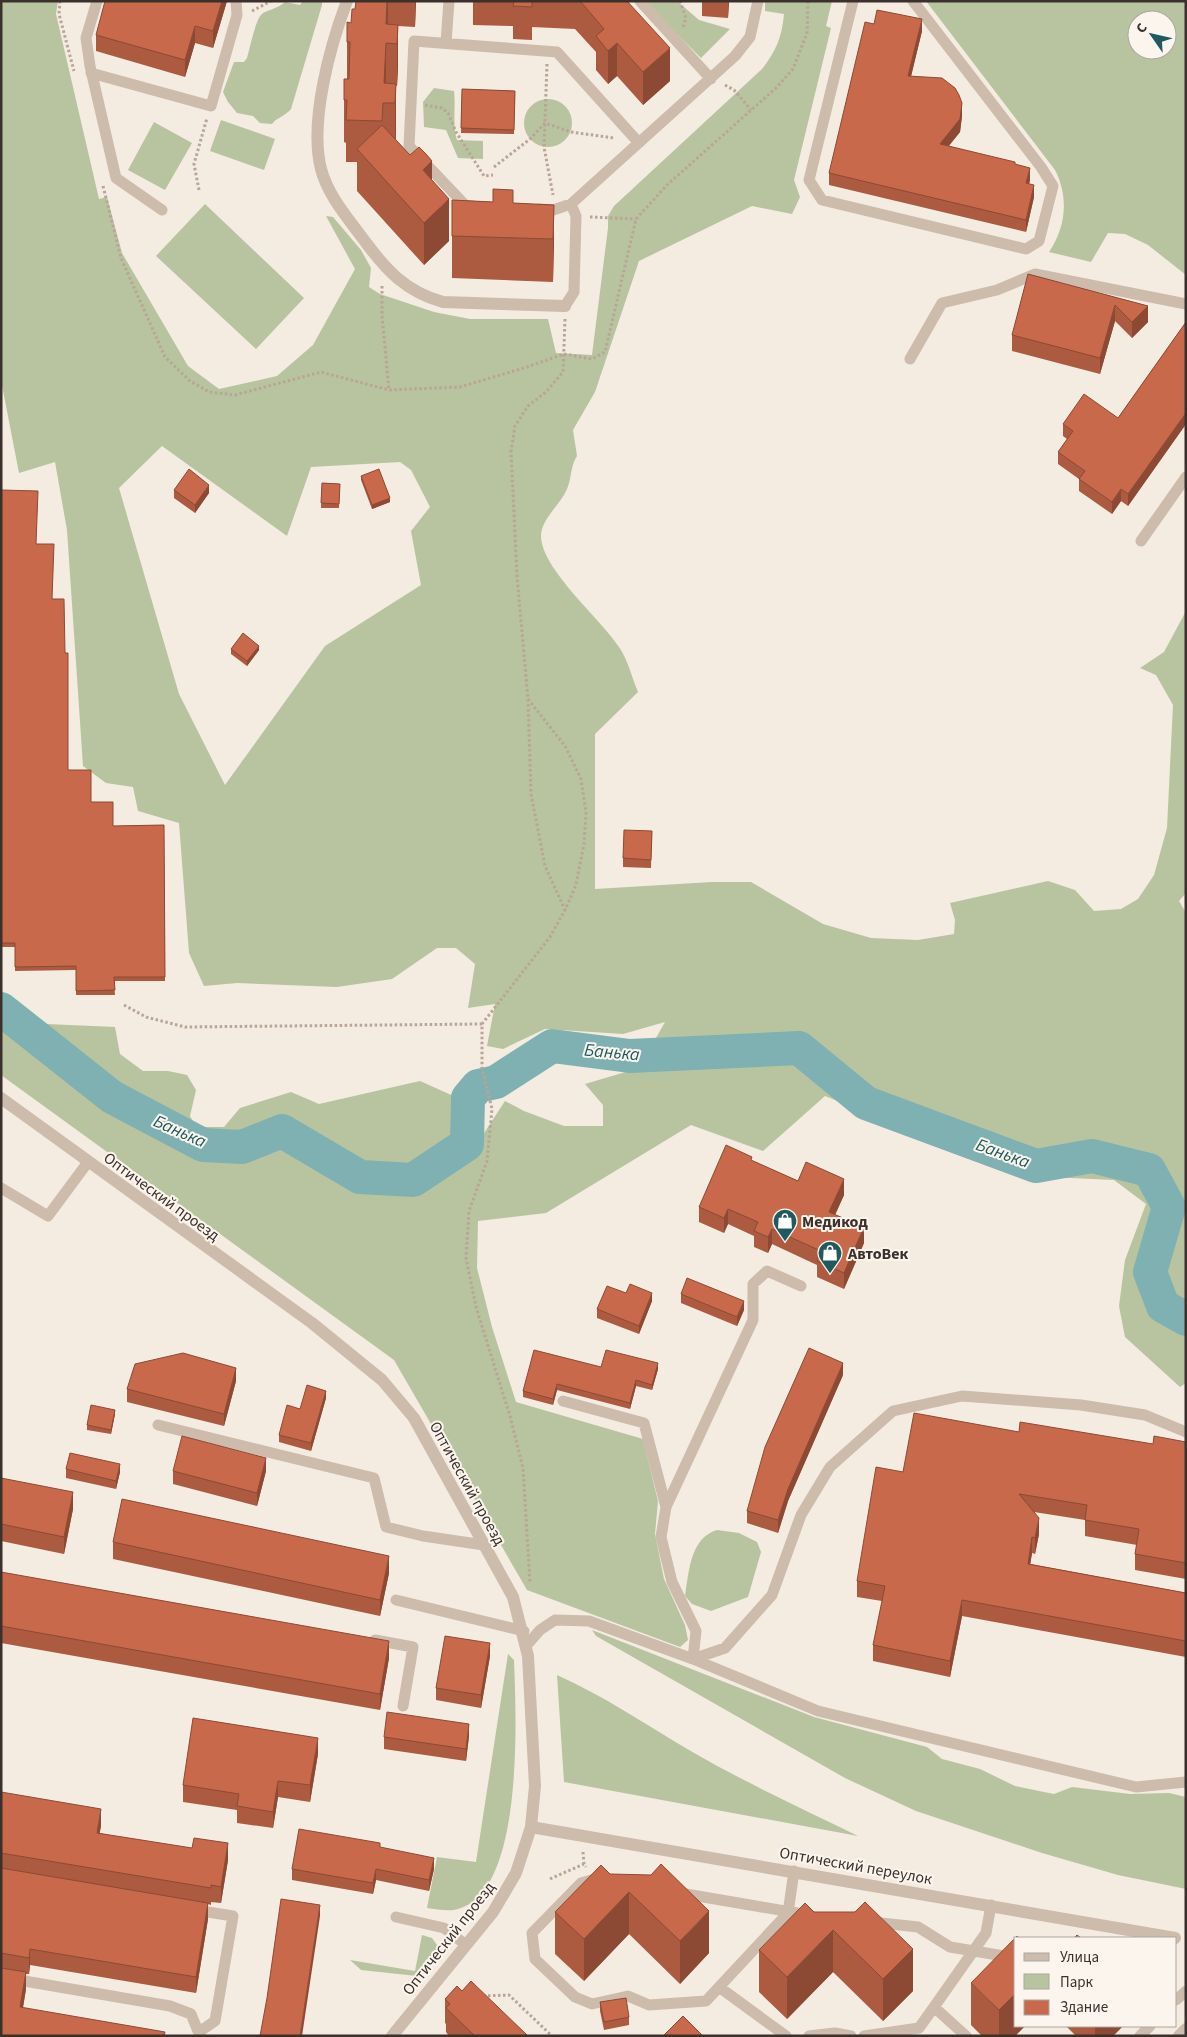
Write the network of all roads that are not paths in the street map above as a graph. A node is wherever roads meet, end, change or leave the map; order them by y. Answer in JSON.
{"nodes":[{"id":1,"x":97,"y":1,"type":"edge"},
{"id":2,"x":236,"y":1,"type":"edge"},
{"id":3,"x":346,"y":1,"type":"edge"},
{"id":4,"x":449,"y":1,"type":"edge"},
{"id":5,"x":640,"y":1,"type":"edge"},
{"id":6,"x":758,"y":1,"type":"edge"},
{"id":7,"x":852,"y":1,"type":"edge"},
{"id":8,"x":913,"y":1,"type":"edge"},
{"id":9,"x":446,"y":43,"type":"junction"},
{"id":10,"x":92,"y":72,"type":"junction"},
{"id":11,"x":711,"y":79,"type":"junction"},
{"id":12,"x":639,"y":143,"type":"junction"},
{"id":13,"x":571,"y":204,"type":"junction"},
{"id":14,"x":483,"y":206,"type":"edge"},
{"id":15,"x":527,"y":208,"type":"edge"},
{"id":16,"x":162,"y":210,"type":"dead end"},
{"id":17,"x":1186,"y":304,"type":"edge"},
{"id":18,"x":565,"y":306,"type":"joint"},
{"id":19,"x":910,"y":359,"type":"dead end"},
{"id":20,"x":1186,"y":477,"type":"edge"},
{"id":21,"x":1141,"y":541,"type":"dead end"},
{"id":22,"x":1,"y":1098,"type":"edge"},
{"id":23,"x":88,"y":1162,"type":"junction"},
{"id":24,"x":1,"y":1188,"type":"edge"},
{"id":25,"x":801,"y":1286,"type":"dead end"},
{"id":26,"x":563,"y":1401,"type":"dead end"},
{"id":27,"x":158,"y":1424,"type":"dead end"},
{"id":28,"x":1186,"y":1432,"type":"edge"},
{"id":29,"x":666,"y":1507,"type":"junction"},
{"id":30,"x":484,"y":1545,"type":"junction"},
{"id":31,"x":396,"y":1600,"type":"dead end"},
{"id":32,"x":524,"y":1631,"type":"junction"},
{"id":33,"x":364,"y":1639,"type":"edge"},
{"id":34,"x":526,"y":1646,"type":"junction"},
{"id":35,"x":693,"y":1659,"type":"junction"},
{"id":36,"x":403,"y":1706,"type":"dead end"},
{"id":37,"x":1186,"y":1782,"type":"edge"},
{"id":38,"x":531,"y":1827,"type":"junction"},
{"id":39,"x":794,"y":1871,"type":"junction"},
{"id":40,"x":614,"y":1878,"type":"edge"},
{"id":41,"x":671,"y":1891,"type":"edge"},
{"id":42,"x":991,"y":1905,"type":"junction"},
{"id":43,"x":184,"y":1908,"type":"edge"},
{"id":44,"x":788,"y":1913,"type":"junction"},
{"id":45,"x":396,"y":1917,"type":"dead end"},
{"id":46,"x":825,"y":1917,"type":"edge"},
{"id":47,"x":862,"y":1921,"type":"edge"},
{"id":48,"x":1170,"y":1937,"type":"edge"},
{"id":49,"x":466,"y":1945,"type":"junction"},
{"id":50,"x":974,"y":1951,"type":"junction"},
{"id":51,"x":1014,"y":1958,"type":"edge"},
{"id":52,"x":1,"y":1977,"type":"edge"},
{"id":53,"x":719,"y":1987,"type":"junction"},
{"id":54,"x":1186,"y":1990,"type":"edge"},
{"id":55,"x":1177,"y":1999,"type":"edge"},
{"id":56,"x":934,"y":2007,"type":"junction"},
{"id":57,"x":1149,"y":2027,"type":"edge"},
{"id":58,"x":1186,"y":2029,"type":"edge"},
{"id":59,"x":200,"y":2034,"type":"edge"},
{"id":60,"x":392,"y":2036,"type":"edge"},
{"id":61,"x":786,"y":2036,"type":"edge"},
{"id":62,"x":808,"y":2036,"type":"edge"},
{"id":63,"x":851,"y":2036,"type":"edge"},
{"id":64,"x":864,"y":2036,"type":"edge"},
{"id":65,"x":966,"y":2036,"type":"edge"},
{"id":66,"x":1140,"y":2036,"type":"edge"},
{"id":67,"x":1179,"y":2036,"type":"edge"}],
"edges":[{"from":1,"to":10,"type":"lane"},
{"from":2,"to":10,"type":"lane"},
{"from":3,"to":18,"type":"street"},
{"from":4,"to":9,"type":"lane"},
{"from":5,"to":11,"type":"lane"},
{"from":6,"to":11,"type":"lane"},
{"from":7,"to":8,"type":"lane"},
{"from":9,"to":12,"type":"lane"},
{"from":9,"to":14,"type":"lane"},
{"from":10,"to":16,"type":"lane"},
{"from":11,"to":12,"type":"lane"},
{"from":12,"to":13,"type":"lane"},
{"from":13,"to":15,"type":"lane"},
{"from":13,"to":18,"type":"lane"},
{"from":17,"to":19,"type":"lane"},
{"from":20,"to":21,"type":"lane"},
{"from":22,"to":23,"type":"street","name":"Оптический проезд"},
{"from":23,"to":24,"type":"lane"},
{"from":23,"to":30,"type":"street","name":"Оптический проезд"},
{"from":25,"to":29,"type":"lane"},
{"from":26,"to":29,"type":"lane"},
{"from":27,"to":30,"type":"lane"},
{"from":28,"to":35,"type":"lane"},
{"from":29,"to":35,"type":"lane"},
{"from":30,"to":32,"type":"street","name":"Оптический проезд"},
{"from":31,"to":32,"type":"lane"},
{"from":32,"to":34,"type":"street","name":"Оптический проезд"},
{"from":33,"to":36,"type":"lane"},
{"from":34,"to":35,"type":"lane"},
{"from":34,"to":38,"type":"street","name":"Оптический проезд"},
{"from":35,"to":37,"type":"lane"},
{"from":38,"to":39,"type":"street","name":"Оптический переулок"},
{"from":38,"to":49,"type":"street","name":"Оптический проезд"},
{"from":39,"to":42,"type":"street","name":"Оптический переулок"},
{"from":39,"to":44,"type":"lane"},
{"from":40,"to":53,"type":"lane"},
{"from":41,"to":44,"type":"lane"},
{"from":42,"to":48,"type":"street","name":"Оптический переулок"},
{"from":42,"to":50,"type":"lane"},
{"from":43,"to":59,"type":"lane"},
{"from":44,"to":46,"type":"lane"},
{"from":44,"to":53,"type":"lane"},
{"from":45,"to":49,"type":"lane"},
{"from":47,"to":50,"type":"lane"},
{"from":49,"to":60,"type":"street","name":"Оптический проезд"},
{"from":50,"to":51,"type":"lane"},
{"from":50,"to":56,"type":"lane"},
{"from":52,"to":59,"type":"lane"},
{"from":53,"to":61,"type":"lane"},
{"from":54,"to":55,"type":"lane"},
{"from":56,"to":64,"type":"lane"},
{"from":56,"to":65,"type":"lane"},
{"from":57,"to":66,"type":"lane"},
{"from":58,"to":67,"type":"street"},
{"from":62,"to":63,"type":"lane"}]}
